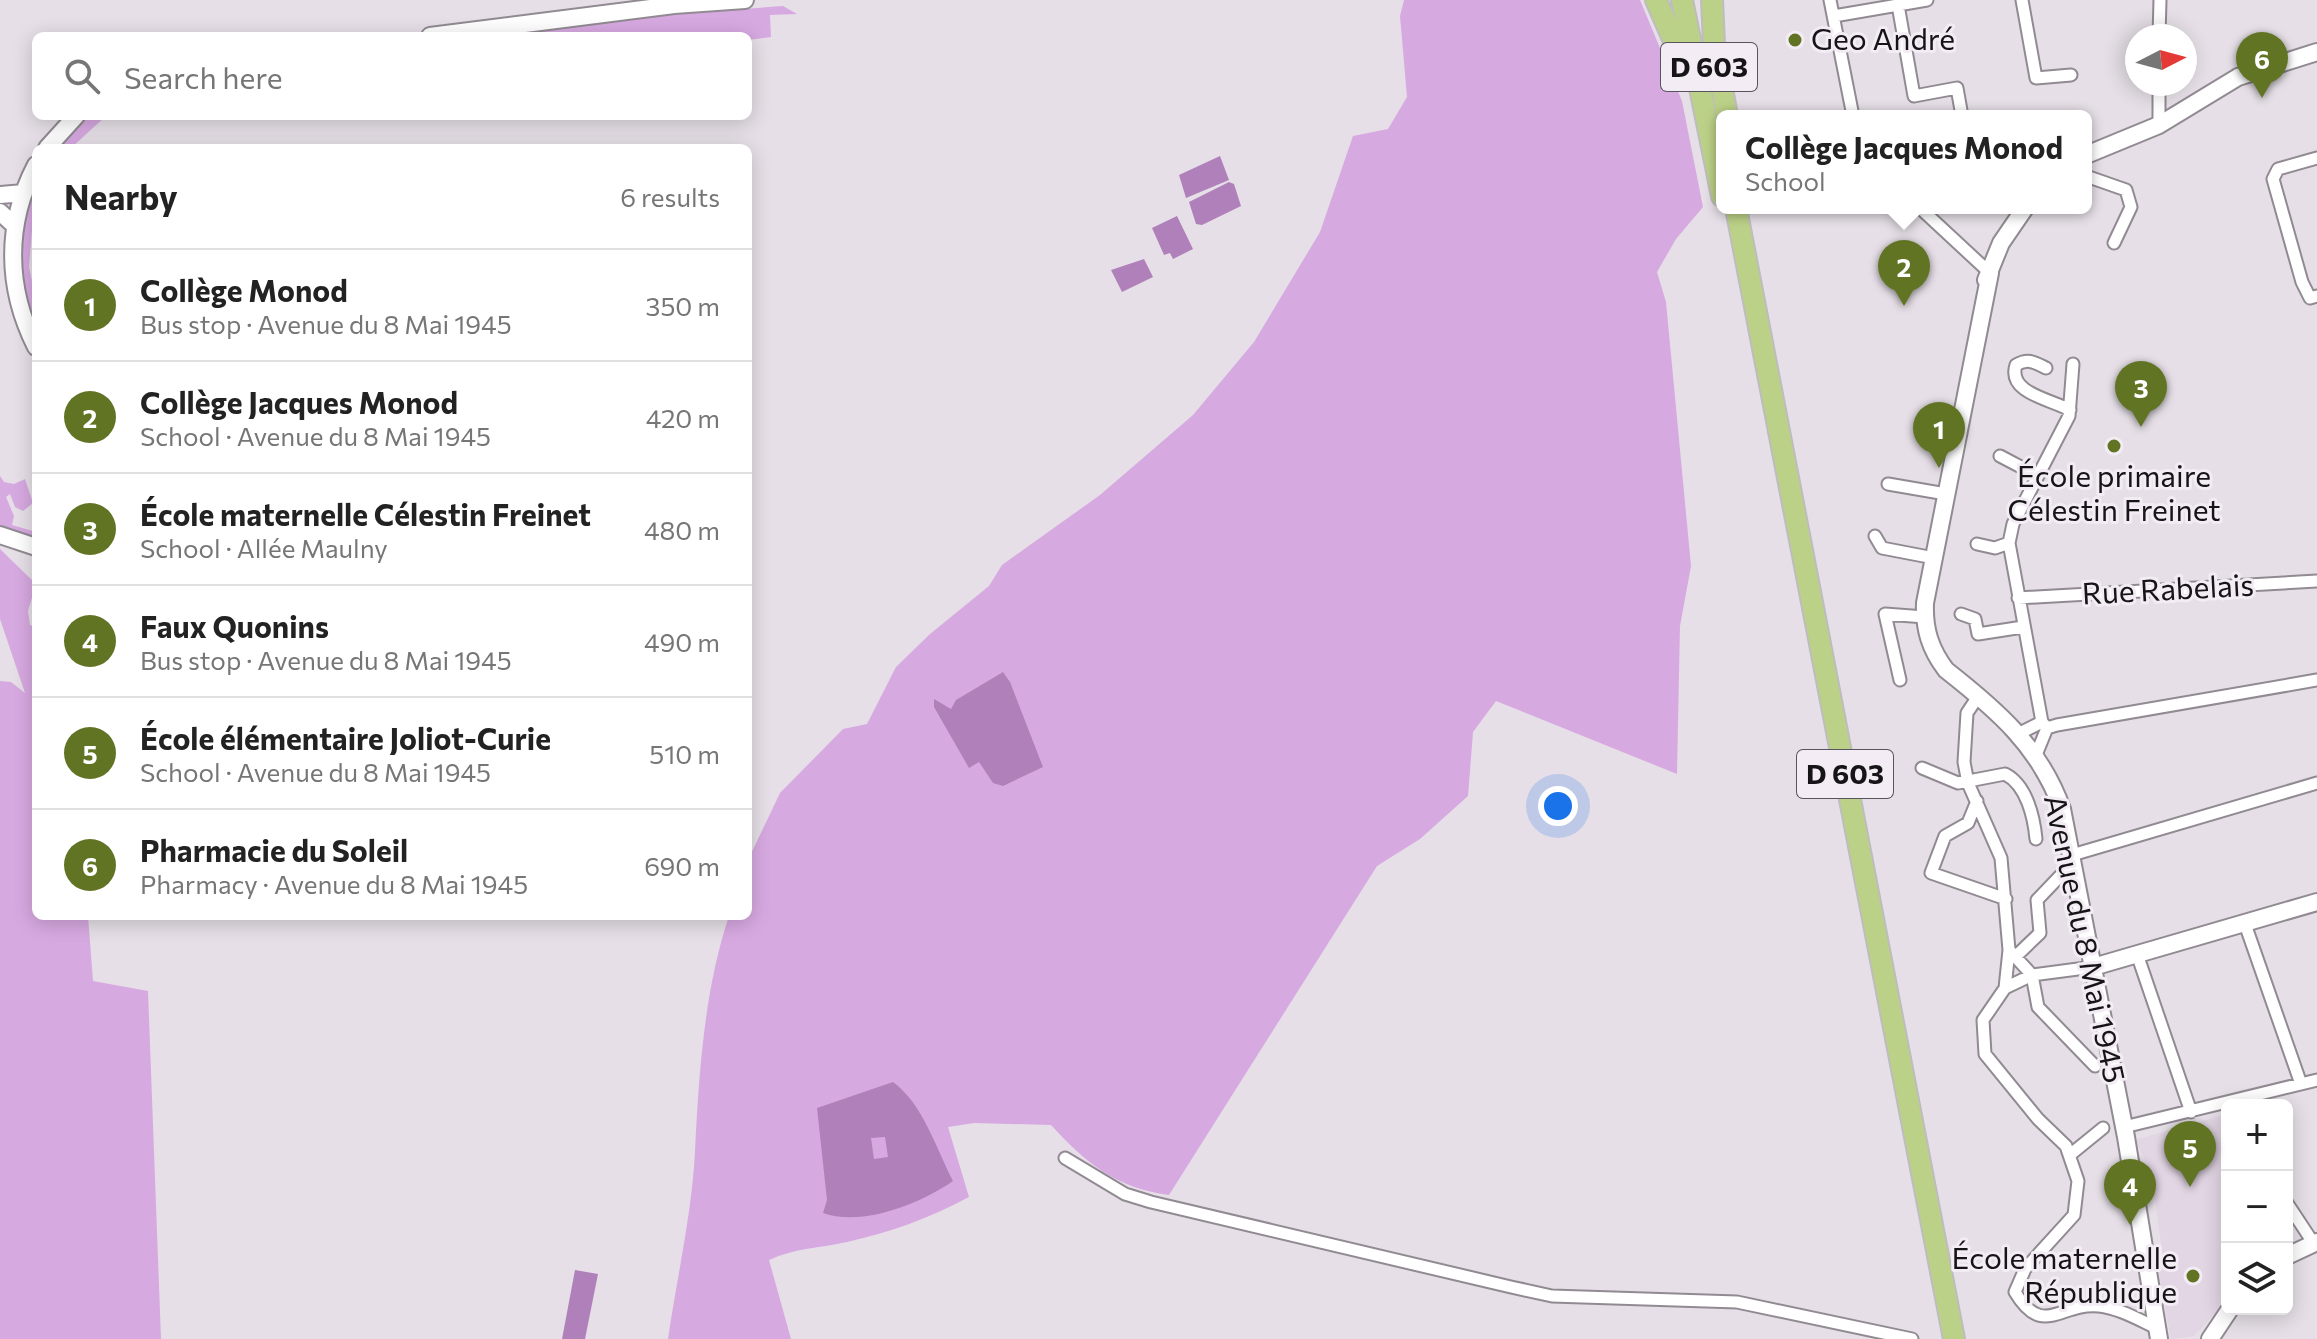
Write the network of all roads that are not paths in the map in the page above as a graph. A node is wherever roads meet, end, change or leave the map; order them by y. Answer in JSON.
{"nodes":[{"id":1,"x":745,"y":0,"type":"edge"},
{"id":2,"x":1656,"y":0,"type":"edge"},
{"id":3,"x":1682,"y":0,"type":"edge"},
{"id":4,"x":1694,"y":0,"type":"edge"},
{"id":5,"x":1712,"y":0,"type":"edge"},
{"id":6,"x":1830,"y":0,"type":"edge"},
{"id":7,"x":1927,"y":0,"type":"edge"},
{"id":8,"x":2022,"y":0,"type":"edge"},
{"id":9,"x":2160,"y":0,"type":"edge"},
{"id":10,"x":1903,"y":3,"type":"edge"},
{"id":11,"x":1834,"y":16,"type":"junction"},
{"id":12,"x":2159,"y":24,"type":"edge"},
{"id":13,"x":461,"y":32,"type":"edge"},
{"id":14,"x":2317,"y":52,"type":"edge"},
{"id":15,"x":2071,"y":75,"type":"dead end"},
{"id":16,"x":2159,"y":96,"type":"edge"},
{"id":17,"x":1726,"y":110,"type":"edge"},
{"id":18,"x":1852,"y":110,"type":"edge"},
{"id":19,"x":1961,"y":110,"type":"edge"},
{"id":20,"x":72,"y":120,"type":"edge"},
{"id":21,"x":2159,"y":125,"type":"junction"},
{"id":22,"x":1716,"y":134,"type":"edge"},
{"id":23,"x":1716,"y":136,"type":"edge"},
{"id":24,"x":1716,"y":139,"type":"edge"},
{"id":25,"x":51,"y":144,"type":"edge"},
{"id":26,"x":2092,"y":153,"type":"edge"},
{"id":27,"x":2317,"y":158,"type":"edge"},
{"id":28,"x":32,"y":174,"type":"edge"},
{"id":29,"x":2092,"y":178,"type":"edge"},
{"id":30,"x":0,"y":195,"type":"edge"},
{"id":31,"x":22,"y":198,"type":"junction"},
{"id":32,"x":0,"y":203,"type":"edge"},
{"id":33,"x":0,"y":212,"type":"edge"},
{"id":34,"x":1725,"y":214,"type":"edge"},
{"id":35,"x":1737,"y":214,"type":"edge"},
{"id":36,"x":1926,"y":214,"type":"edge"},
{"id":37,"x":2021,"y":214,"type":"edge"},
{"id":38,"x":15,"y":226,"type":"junction"},
{"id":39,"x":2114,"y":243,"type":"dead end"},
{"id":40,"x":0,"y":269,"type":"edge"},
{"id":41,"x":1990,"y":273,"type":"junction"},
{"id":42,"x":14,"y":284,"type":"junction"},
{"id":43,"x":2317,"y":296,"type":"edge"},
{"id":44,"x":32,"y":338,"type":"edge"},
{"id":45,"x":2073,"y":364,"type":"dead end"},
{"id":46,"x":2046,"y":368,"type":"dead end"},
{"id":47,"x":2070,"y":410,"type":"junction"},
{"id":48,"x":2000,"y":456,"type":"dead end"},
{"id":49,"x":2038,"y":476,"type":"junction"},
{"id":50,"x":1888,"y":484,"type":"dead end"},
{"id":51,"x":1946,"y":494,"type":"junction"},
{"id":52,"x":0,"y":535,"type":"edge"},
{"id":53,"x":1875,"y":536,"type":"dead end"},
{"id":54,"x":2009,"y":543,"type":"junction"},
{"id":55,"x":1977,"y":544,"type":"dead end"},
{"id":56,"x":32,"y":546,"type":"edge"},
{"id":57,"x":1934,"y":558,"type":"junction"},
{"id":58,"x":2317,"y":581,"type":"edge"},
{"id":59,"x":2018,"y":598,"type":"junction"},
{"id":60,"x":1961,"y":614,"type":"dead end"},
{"id":61,"x":1925,"y":617,"type":"junction"},
{"id":62,"x":2023,"y":627,"type":"junction"},
{"id":63,"x":1900,"y":680,"type":"dead end"},
{"id":64,"x":2317,"y":680,"type":"edge"},
{"id":65,"x":1979,"y":695,"type":"junction"},
{"id":66,"x":2045,"y":725,"type":"junction"},
{"id":67,"x":2020,"y":733,"type":"junction"},
{"id":68,"x":2036,"y":755,"type":"junction"},
{"id":69,"x":1922,"y":768,"type":"dead end"},
{"id":70,"x":1967,"y":779,"type":"junction"},
{"id":71,"x":2317,"y":783,"type":"edge"},
{"id":72,"x":1977,"y":801,"type":"junction"},
{"id":73,"x":2036,"y":839,"type":"dead end"},
{"id":74,"x":2069,"y":867,"type":"junction"},
{"id":75,"x":2006,"y":899,"type":"junction"},
{"id":76,"x":2317,"y":902,"type":"edge"},
{"id":77,"x":2245,"y":924,"type":"junction"},
{"id":78,"x":2012,"y":953,"type":"junction"},
{"id":79,"x":2137,"y":954,"type":"junction"},
{"id":80,"x":2093,"y":967,"type":"junction"},
{"id":81,"x":2032,"y":975,"type":"junction"},
{"id":82,"x":2005,"y":988,"type":"junction"},
{"id":83,"x":2095,"y":1066,"type":"dead end"},
{"id":84,"x":2317,"y":1080,"type":"edge"},
{"id":85,"x":2301,"y":1084,"type":"junction"},
{"id":86,"x":2258,"y":1099,"type":"edge"},
{"id":87,"x":2221,"y":1107,"type":"edge"},
{"id":88,"x":2191,"y":1112,"type":"junction"},
{"id":89,"x":2124,"y":1127,"type":"junction"},
{"id":90,"x":2103,"y":1128,"type":"dead end"},
{"id":91,"x":2071,"y":1154,"type":"junction"},
{"id":92,"x":1065,"y":1158,"type":"dead end"},
{"id":93,"x":2293,"y":1212,"type":"edge"},
{"id":94,"x":2315,"y":1243,"type":"edge"},
{"id":95,"x":2293,"y":1253,"type":"edge"},
{"id":96,"x":2226,"y":1315,"type":"edge"},
{"id":97,"x":2159,"y":1334,"type":"edge"},
{"id":98,"x":1912,"y":1339,"type":"edge"},
{"id":99,"x":1942,"y":1339,"type":"edge"},
{"id":100,"x":1954,"y":1339,"type":"edge"},
{"id":101,"x":2210,"y":1339,"type":"edge"}],
"edges":[{"from":1,"to":13,"type":"street"},
{"from":2,"to":24,"type":"highway"},
{"from":3,"to":23,"type":"highway","number":"D 603"},
{"from":4,"to":22,"type":"highway","number":"D 603"},
{"from":5,"to":17,"type":"highway"},
{"from":6,"to":11,"type":"street"},
{"from":7,"to":10,"type":"street"},
{"from":8,"to":15,"type":"street"},
{"from":9,"to":12,"type":"street"},
{"from":10,"to":11,"type":"street"},
{"from":10,"to":19,"type":"street"},
{"from":11,"to":18,"type":"street"},
{"from":14,"to":21,"type":"street"},
{"from":16,"to":21,"type":"street"},
{"from":20,"to":25,"type":"street"},
{"from":21,"to":26,"type":"street"},
{"from":27,"to":43,"type":"street"},
{"from":28,"to":31,"type":"street"},
{"from":29,"to":39,"type":"street"},
{"from":30,"to":31,"type":"street"},
{"from":31,"to":32,"type":"street"},
{"from":31,"to":38,"type":"street"},
{"from":33,"to":38,"type":"street"},
{"from":34,"to":99,"type":"highway","number":"D 603"},
{"from":35,"to":100,"type":"highway","number":"D 603"},
{"from":36,"to":41,"type":"street"},
{"from":37,"to":41,"type":"street","name":"Avenue du 8 Mai 1945"},
{"from":38,"to":42,"type":"street"},
{"from":40,"to":42,"type":"street"},
{"from":41,"to":51,"type":"street","name":"Avenue du 8 Mai 1945"},
{"from":42,"to":44,"type":"street"},
{"from":45,"to":47,"type":"street"},
{"from":46,"to":47,"type":"street"},
{"from":47,"to":49,"type":"street"},
{"from":48,"to":49,"type":"street"},
{"from":49,"to":54,"type":"street"},
{"from":50,"to":51,"type":"street"},
{"from":51,"to":57,"type":"street","name":"Avenue du 8 Mai 1945"},
{"from":52,"to":56,"type":"street"},
{"from":53,"to":57,"type":"street"},
{"from":54,"to":55,"type":"street"},
{"from":54,"to":59,"type":"street"},
{"from":57,"to":61,"type":"street","name":"Avenue du 8 Mai 1945"},
{"from":58,"to":59,"type":"street","name":"Rue Rabelais"},
{"from":59,"to":62,"type":"street"},
{"from":60,"to":62,"type":"street"},
{"from":61,"to":63,"type":"street"},
{"from":61,"to":65,"type":"street","name":"Avenue du 8 Mai 1945"},
{"from":62,"to":66,"type":"street"},
{"from":64,"to":66,"type":"street"},
{"from":65,"to":67,"type":"street","name":"Avenue du 8 Mai 1945"},
{"from":65,"to":70,"type":"street"},
{"from":66,"to":67,"type":"street"},
{"from":66,"to":68,"type":"street"},
{"from":67,"to":68,"type":"street","name":"Avenue du 8 Mai 1945"},
{"from":68,"to":74,"type":"street","name":"Avenue du 8 Mai 1945"},
{"from":69,"to":70,"type":"street"},
{"from":70,"to":72,"type":"street"},
{"from":70,"to":73,"type":"street"},
{"from":71,"to":74,"type":"street"},
{"from":72,"to":75,"type":"street"},
{"from":72,"to":75,"type":"street"},
{"from":74,"to":78,"type":"street"},
{"from":74,"to":80,"type":"street","name":"Avenue du 8 Mai 1945"},
{"from":75,"to":78,"type":"street"},
{"from":76,"to":77,"type":"street"},
{"from":77,"to":79,"type":"street"},
{"from":77,"to":85,"type":"street"},
{"from":78,"to":81,"type":"street"},
{"from":78,"to":82,"type":"street"},
{"from":79,"to":80,"type":"street"},
{"from":79,"to":88,"type":"street"},
{"from":80,"to":81,"type":"street"},
{"from":80,"to":89,"type":"street","name":"Avenue du 8 Mai 1945"},
{"from":81,"to":82,"type":"street"},
{"from":81,"to":83,"type":"street"},
{"from":82,"to":91,"type":"street"},
{"from":84,"to":85,"type":"street"},
{"from":85,"to":86,"type":"street"},
{"from":87,"to":88,"type":"street"},
{"from":88,"to":89,"type":"street"},
{"from":89,"to":97,"type":"street","name":"Avenue du 8 Mai 1945"},
{"from":90,"to":91,"type":"street"},
{"from":91,"to":97,"type":"street"},
{"from":92,"to":98,"type":"street"},
{"from":93,"to":94,"type":"street"},
{"from":94,"to":95,"type":"street"},
{"from":96,"to":101,"type":"street"}]}
